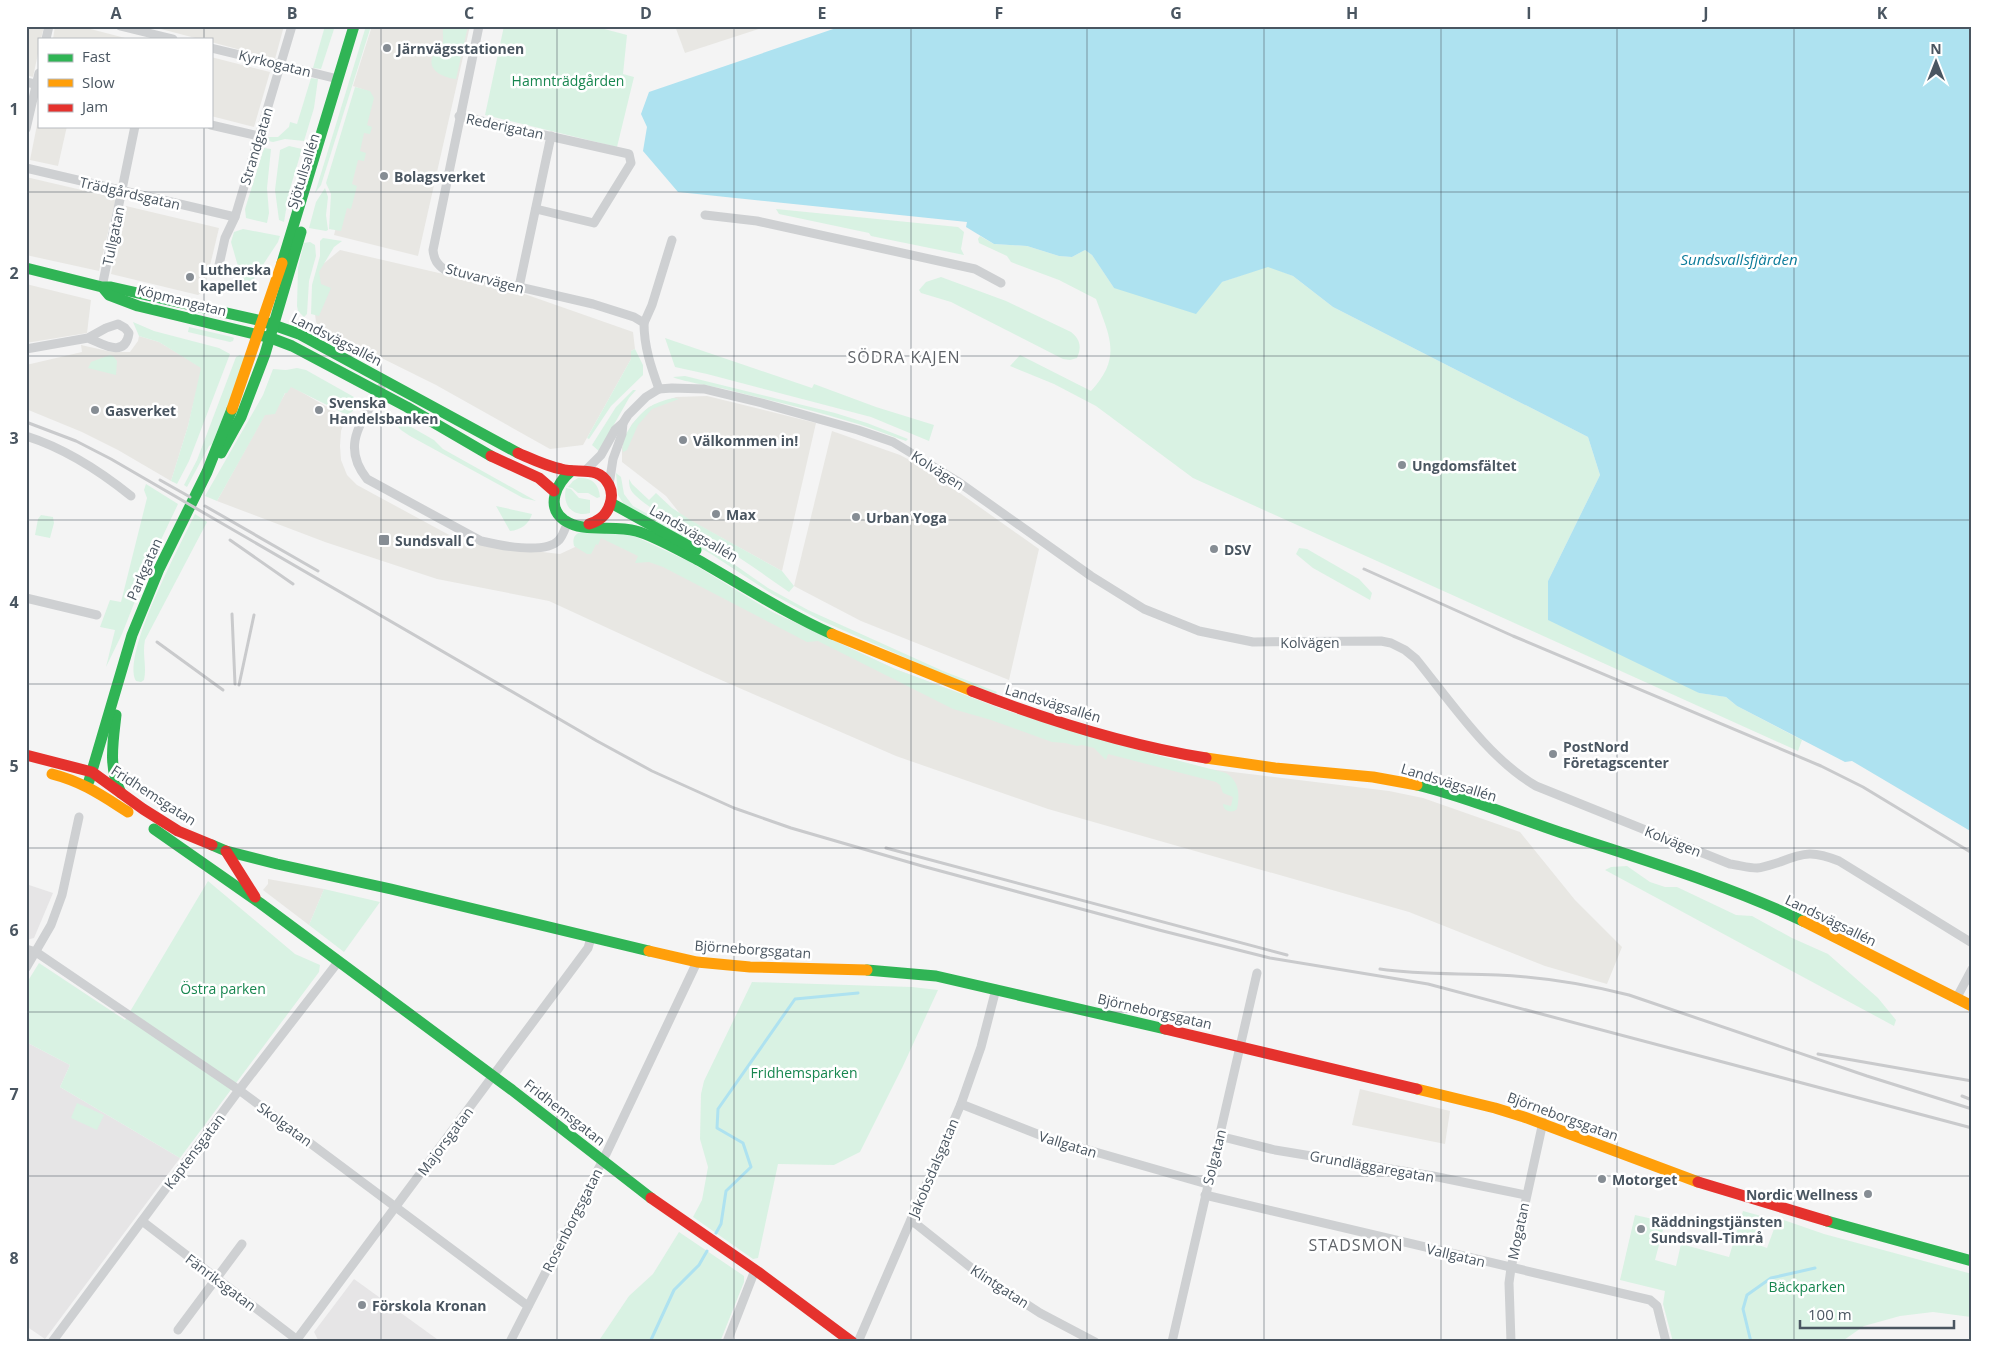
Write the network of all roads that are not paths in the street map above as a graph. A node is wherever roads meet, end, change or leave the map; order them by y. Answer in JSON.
{"nodes":[{"id":1,"x":120,"y":26,"type":"edge"},
{"id":2,"x":292,"y":26,"type":"edge"},
{"id":3,"x":354,"y":26,"type":"edge"},
{"id":4,"x":363,"y":26,"type":"edge"},
{"id":5,"x":479,"y":26,"type":"edge"},
{"id":6,"x":154,"y":33,"type":"edge"},
{"id":7,"x":170,"y":38,"type":"edge"},
{"id":8,"x":212,"y":48,"type":"edge"},
{"id":9,"x":280,"y":65,"type":"junction"},
{"id":10,"x":338,"y":79,"type":"junction"},
{"id":11,"x":26,"y":82,"type":"edge"},
{"id":12,"x":38,"y":85,"type":"edge"},
{"id":13,"x":459,"y":116,"type":"junction"},
{"id":14,"x":212,"y":125,"type":"edge"},
{"id":15,"x":135,"y":128,"type":"edge"},
{"id":16,"x":26,"y":129,"type":"edge"},
{"id":17,"x":259,"y":136,"type":"junction"},
{"id":18,"x":551,"y":136,"type":"junction"},
{"id":19,"x":26,"y":168,"type":"edge"},
{"id":20,"x":122,"y":191,"type":"junction"},
{"id":21,"x":536,"y":209,"type":"junction"},
{"id":22,"x":706,"y":215,"type":"dead end"},
{"id":23,"x":235,"y":217,"type":"junction"},
{"id":24,"x":672,"y":240,"type":"dead end"},
{"id":25,"x":219,"y":265,"type":"dead end"},
{"id":26,"x":26,"y":268,"type":"edge"},
{"id":27,"x":1001,"y":283,"type":"dead end"},
{"id":28,"x":102,"y":287,"type":"junction"},
{"id":29,"x":519,"y":287,"type":"junction"},
{"id":30,"x":262,"y":321,"type":"junction"},
{"id":31,"x":644,"y":323,"type":"junction"},
{"id":32,"x":276,"y":325,"type":"junction"},
{"id":33,"x":258,"y":335,"type":"junction"},
{"id":34,"x":88,"y":338,"type":"dead end"},
{"id":35,"x":271,"y":338,"type":"junction"},
{"id":36,"x":26,"y":349,"type":"edge"},
{"id":37,"x":384,"y":381,"type":"junction"},
{"id":38,"x":659,"y":389,"type":"junction"},
{"id":39,"x":378,"y":392,"type":"junction"},
{"id":40,"x":623,"y":423,"type":"junction"},
{"id":41,"x":26,"y":436,"type":"edge"},
{"id":42,"x":587,"y":469,"type":"junction"},
{"id":43,"x":571,"y":471,"type":"junction"},
{"id":44,"x":207,"y":472,"type":"junction"},
{"id":45,"x":609,"y":485,"type":"junction"},
{"id":46,"x":554,"y":492,"type":"junction"},
{"id":47,"x":131,"y":496,"type":"dead end"},
{"id":48,"x":611,"y":503,"type":"junction"},
{"id":49,"x":568,"y":522,"type":"junction"},
{"id":50,"x":579,"y":527,"type":"junction"},
{"id":51,"x":26,"y":598,"type":"edge"},
{"id":52,"x":97,"y":615,"type":"dead end"},
{"id":53,"x":840,"y":636,"type":"junction"},
{"id":54,"x":119,"y":684,"type":"junction"},
{"id":55,"x":26,"y":755,"type":"edge"},
{"id":56,"x":111,"y":762,"type":"junction"},
{"id":57,"x":26,"y":766,"type":"edge"},
{"id":58,"x":92,"y":779,"type":"junction"},
{"id":59,"x":121,"y":794,"type":"junction"},
{"id":60,"x":79,"y":817,"type":"dead end"},
{"id":61,"x":154,"y":829,"type":"junction"},
{"id":62,"x":226,"y":851,"type":"junction"},
{"id":63,"x":213,"y":859,"type":"joint"},
{"id":64,"x":234,"y":864,"type":"junction"},
{"id":65,"x":313,"y":872,"type":"junction"},
{"id":66,"x":260,"y":904,"type":"junction"},
{"id":67,"x":591,"y":938,"type":"junction"},
{"id":68,"x":1972,"y":943,"type":"edge"},
{"id":69,"x":26,"y":949,"type":"edge"},
{"id":70,"x":36,"y":952,"type":"junction"},
{"id":71,"x":338,"y":962,"type":"junction"},
{"id":72,"x":697,"y":962,"type":"junction"},
{"id":73,"x":26,"y":968,"type":"edge"},
{"id":74,"x":1972,"y":969,"type":"edge"},
{"id":75,"x":1257,"y":973,"type":"dead end"},
{"id":76,"x":996,"y":989,"type":"junction"},
{"id":77,"x":1956,"y":999,"type":"junction"},
{"id":78,"x":1972,"y":1006,"type":"edge"},
{"id":79,"x":1240,"y":1047,"type":"junction"},
{"id":80,"x":494,"y":1076,"type":"junction"},
{"id":81,"x":239,"y":1090,"type":"junction"},
{"id":82,"x":961,"y":1104,"type":"junction"},
{"id":83,"x":1543,"y":1122,"type":"junction"},
{"id":84,"x":1219,"y":1136,"type":"junction"},
{"id":85,"x":602,"y":1160,"type":"junction"},
{"id":86,"x":1208,"y":1184,"type":"junction"},
{"id":87,"x":1205,"y":1195,"type":"junction"},
{"id":88,"x":1526,"y":1195,"type":"junction"},
{"id":89,"x":395,"y":1207,"type":"junction"},
{"id":90,"x":911,"y":1220,"type":"junction"},
{"id":91,"x":142,"y":1221,"type":"junction"},
{"id":92,"x":242,"y":1244,"type":"dead end"},
{"id":93,"x":1972,"y":1261,"type":"edge"},
{"id":94,"x":1511,"y":1268,"type":"junction"},
{"id":95,"x":755,"y":1270,"type":"junction"},
{"id":96,"x":217,"y":1279,"type":"junction"},
{"id":97,"x":528,"y":1306,"type":"junction"},
{"id":98,"x":178,"y":1330,"type":"dead end"},
{"id":99,"x":297,"y":1341,"type":"edge"},
{"id":100,"x":52,"y":1342,"type":"edge"},
{"id":101,"x":510,"y":1342,"type":"edge"},
{"id":102,"x":727,"y":1342,"type":"edge"},
{"id":103,"x":852,"y":1342,"type":"edge"},
{"id":104,"x":858,"y":1342,"type":"edge"},
{"id":105,"x":1095,"y":1342,"type":"edge"},
{"id":106,"x":1172,"y":1342,"type":"edge"},
{"id":107,"x":1511,"y":1342,"type":"edge"},
{"id":108,"x":1666,"y":1342,"type":"edge"}],
"edges":[{"from":1,"to":6,"type":"street"},
{"from":2,"to":9,"type":"street","name":"Strandgatan"},
{"from":3,"to":10,"type":"main road","name":"Sjötullsallén"},
{"from":4,"to":32,"type":"main road","name":"Sjötullsallén"},
{"from":5,"to":13,"type":"street","name":"Stuvarvägen"},
{"from":6,"to":7,"type":"street"},
{"from":8,"to":9,"type":"street","name":"Kyrkogatan"},
{"from":9,"to":10,"type":"street","name":"Kyrkogatan"},
{"from":9,"to":17,"type":"street","name":"Strandgatan"},
{"from":10,"to":30,"type":"main road","name":"Sjötullsallén"},
{"from":11,"to":12,"type":"street"},
{"from":12,"to":16,"type":"street"},
{"from":13,"to":18,"type":"street","name":"Rederigatan"},
{"from":13,"to":29,"type":"street","name":"Stuvarvägen"},
{"from":14,"to":17,"type":"street"},
{"from":15,"to":20,"type":"street","name":"Tullgatan"},
{"from":17,"to":23,"type":"street","name":"Strandgatan"},
{"from":18,"to":21,"type":"street","name":"Rederigatan"},
{"from":18,"to":21,"type":"street","name":"Rederigatan"},
{"from":19,"to":20,"type":"street","name":"Trädgårdsgatan"},
{"from":20,"to":23,"type":"street","name":"Trädgårdsgatan"},
{"from":20,"to":28,"type":"street","name":"Tullgatan"},
{"from":21,"to":29,"type":"street","name":"Rederigatan"},
{"from":22,"to":27,"type":"street"},
{"from":23,"to":25,"type":"street","name":"Strandgatan"},
{"from":24,"to":31,"type":"street"},
{"from":26,"to":28,"type":"main road","name":"Köpmangatan"},
{"from":28,"to":30,"type":"main road","name":"Köpmangatan"},
{"from":28,"to":33,"type":"main road","name":"Köpmangatan"},
{"from":29,"to":31,"type":"street","name":"Stuvarvägen"},
{"from":30,"to":32,"type":"main road","name":"Landsvägsallén"},
{"from":30,"to":33,"type":"main road"},
{"from":31,"to":38,"type":"street"},
{"from":32,"to":35,"type":"main road","name":"Landsvägsallén"},
{"from":32,"to":37,"type":"main road","name":"Landsvägsallén"},
{"from":33,"to":35,"type":"main road","name":"Landsvägsallén"},
{"from":33,"to":44,"type":"main road","name":"Parkgatan"},
{"from":34,"to":36,"type":"street"},
{"from":35,"to":39,"type":"main road","name":"Landsvägsallén"},
{"from":35,"to":44,"type":"main road","name":"Parkgatan"},
{"from":37,"to":39,"type":"street","name":"Landsvägsallén"},
{"from":37,"to":43,"type":"main road","name":"Landsvägsallén"},
{"from":38,"to":40,"type":"street"},
{"from":38,"to":68,"type":"street","name":"Kolvägen"},
{"from":39,"to":46,"type":"main road","name":"Landsvägsallén"},
{"from":39,"to":49,"type":"street"},
{"from":40,"to":42,"type":"street"},
{"from":40,"to":45,"type":"street"},
{"from":41,"to":47,"type":"street"},
{"from":42,"to":43,"type":"main road","name":"Landsvägsallén"},
{"from":42,"to":45,"type":"main road"},
{"from":43,"to":46,"type":"main road"},
{"from":44,"to":54,"type":"main road","name":"Parkgatan"},
{"from":45,"to":48,"type":"main road"},
{"from":46,"to":49,"type":"main road"},
{"from":48,"to":50,"type":"main road"},
{"from":48,"to":53,"type":"main road","name":"Landsvägsallén"},
{"from":49,"to":50,"type":"main road","name":"Landsvägsallén"},
{"from":50,"to":53,"type":"main road","name":"Landsvägsallén"},
{"from":51,"to":52,"type":"street"},
{"from":53,"to":77,"type":"main road","name":"Landsvägsallén"},
{"from":54,"to":56,"type":"main road","name":"Parkgatan"},
{"from":54,"to":58,"type":"main road","name":"Parkgatan"},
{"from":55,"to":58,"type":"main road"},
{"from":56,"to":58,"type":"main road","name":"Parkgatan"},
{"from":56,"to":59,"type":"main road","name":"Parkgatan"},
{"from":57,"to":58,"type":"main road"},
{"from":58,"to":59,"type":"main road","name":"Fridhemsgatan"},
{"from":58,"to":61,"type":"main road","name":"Fridhemsgatan"},
{"from":59,"to":62,"type":"main road","name":"Fridhemsgatan"},
{"from":60,"to":70,"type":"street"},
{"from":61,"to":63,"type":"main road","name":"Fridhemsgatan"},
{"from":61,"to":66,"type":"main road","name":"Fridhemsgatan"},
{"from":62,"to":64,"type":"main road","name":"Fridhemsgatan"},
{"from":62,"to":65,"type":"main road","name":"Björneborgsgatan"},
{"from":63,"to":64,"type":"main road","name":"Björneborgsgatan"},
{"from":64,"to":65,"type":"main road","name":"Björneborgsgatan"},
{"from":64,"to":66,"type":"main road","name":"Fridhemsgatan"},
{"from":65,"to":67,"type":"main road","name":"Björneborgsgatan"},
{"from":66,"to":71,"type":"main road","name":"Fridhemsgatan"},
{"from":67,"to":72,"type":"main road","name":"Björneborgsgatan"},
{"from":67,"to":80,"type":"street","name":"Majorsgatan"},
{"from":69,"to":70,"type":"street","name":"Skolgatan"},
{"from":70,"to":73,"type":"street"},
{"from":70,"to":81,"type":"street","name":"Skolgatan"},
{"from":71,"to":80,"type":"main road","name":"Fridhemsgatan"},
{"from":71,"to":81,"type":"street","name":"Kaptensgatan"},
{"from":72,"to":76,"type":"main road","name":"Björneborgsgatan"},
{"from":72,"to":85,"type":"street","name":"Rosenborgsgatan"},
{"from":74,"to":77,"type":"street"},
{"from":75,"to":79,"type":"street","name":"Solgatan"},
{"from":76,"to":79,"type":"main road","name":"Björneborgsgatan"},
{"from":76,"to":82,"type":"street","name":"Jakobsdalsgatan"},
{"from":77,"to":78,"type":"main road","name":"Landsvägsallén"},
{"from":79,"to":83,"type":"main road","name":"Björneborgsgatan"},
{"from":79,"to":84,"type":"street","name":"Solgatan"},
{"from":80,"to":85,"type":"main road","name":"Fridhemsgatan"},
{"from":80,"to":89,"type":"street","name":"Majorsgatan"},
{"from":81,"to":89,"type":"street","name":"Skolgatan"},
{"from":81,"to":91,"type":"street","name":"Kaptensgatan"},
{"from":82,"to":86,"type":"street","name":"Vallgatan"},
{"from":82,"to":90,"type":"street","name":"Jakobsdalsgatan"},
{"from":83,"to":88,"type":"street","name":"Mogatan"},
{"from":83,"to":93,"type":"main road","name":"Björneborgsgatan"},
{"from":84,"to":86,"type":"street","name":"Solgatan"},
{"from":84,"to":88,"type":"street","name":"Grundläggaregatan"},
{"from":85,"to":95,"type":"main road","name":"Fridhemsgatan"},
{"from":85,"to":97,"type":"street","name":"Rosenborgsgatan"},
{"from":86,"to":87,"type":"street","name":"Solgatan"},
{"from":87,"to":94,"type":"street","name":"Vallgatan"},
{"from":87,"to":106,"type":"street","name":"Solgatan"},
{"from":88,"to":94,"type":"street","name":"Mogatan"},
{"from":89,"to":97,"type":"street","name":"Skolgatan"},
{"from":89,"to":99,"type":"street","name":"Majorsgatan"},
{"from":90,"to":104,"type":"street","name":"Jakobsdalsgatan"},
{"from":90,"to":105,"type":"street","name":"Klintgatan"},
{"from":91,"to":96,"type":"street","name":"Fänriksgatan"},
{"from":91,"to":100,"type":"street","name":"Kaptensgatan"},
{"from":92,"to":96,"type":"street"},
{"from":94,"to":107,"type":"street","name":"Mogatan"},
{"from":94,"to":108,"type":"street","name":"Vallgatan"},
{"from":95,"to":102,"type":"street"},
{"from":95,"to":103,"type":"main road","name":"Fridhemsgatan"},
{"from":96,"to":98,"type":"street"},
{"from":96,"to":99,"type":"street","name":"Fänriksgatan"},
{"from":97,"to":101,"type":"street","name":"Rosenborgsgatan"}]}
